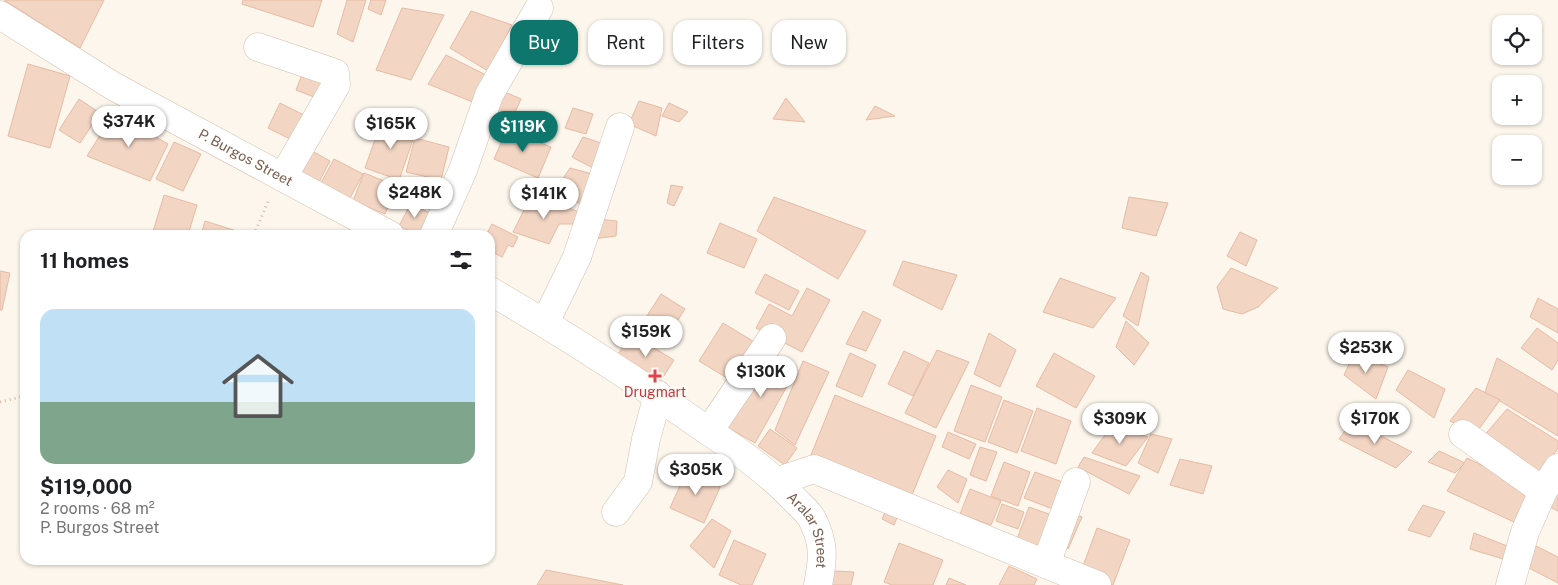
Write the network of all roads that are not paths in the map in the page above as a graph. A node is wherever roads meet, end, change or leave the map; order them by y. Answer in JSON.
{"nodes":[{"id":1,"x":539,"y":8,"type":"dead end"},
{"id":2,"x":0,"y":15,"type":"edge"},
{"id":3,"x":258,"y":47,"type":"dead end"},
{"id":4,"x":620,"y":128,"type":"dead end"},
{"id":5,"x":282,"y":176,"type":"junction"},
{"id":6,"x":381,"y":230,"type":"edge"},
{"id":7,"x":436,"y":230,"type":"edge"},
{"id":8,"x":495,"y":294,"type":"edge"},
{"id":9,"x":545,"y":323,"type":"junction"},
{"id":10,"x":772,"y":338,"type":"dead end"},
{"id":11,"x":658,"y":396,"type":"junction"},
{"id":12,"x":709,"y":431,"type":"junction"},
{"id":13,"x":1463,"y":434,"type":"dead end"},
{"id":14,"x":1558,"y":468,"type":"edge"},
{"id":15,"x":778,"y":481,"type":"junction"},
{"id":16,"x":1076,"y":482,"type":"dead end"},
{"id":17,"x":1543,"y":491,"type":"junction"},
{"id":18,"x":616,"y":512,"type":"dead end"},
{"id":19,"x":1046,"y":564,"type":"junction"},
{"id":20,"x":818,"y":585,"type":"edge"},
{"id":21,"x":1097,"y":585,"type":"edge"},
{"id":22,"x":1510,"y":585,"type":"edge"}],
"edges":[{"from":1,"to":7,"type":"street"},
{"from":2,"to":5,"type":"street","name":"P. Burgos Street"},
{"from":3,"to":5,"type":"street"},
{"from":4,"to":9,"type":"street"},
{"from":5,"to":6,"type":"street","name":"P. Burgos Street"},
{"from":8,"to":9,"type":"street"},
{"from":9,"to":11,"type":"street"},
{"from":10,"to":12,"type":"street"},
{"from":11,"to":12,"type":"street"},
{"from":11,"to":18,"type":"street"},
{"from":12,"to":15,"type":"street"},
{"from":13,"to":17,"type":"street"},
{"from":14,"to":17,"type":"street"},
{"from":15,"to":19,"type":"street"},
{"from":15,"to":20,"type":"street","name":"Aralar Street"},
{"from":16,"to":19,"type":"street"},
{"from":17,"to":22,"type":"street"},
{"from":19,"to":21,"type":"street"}]}
